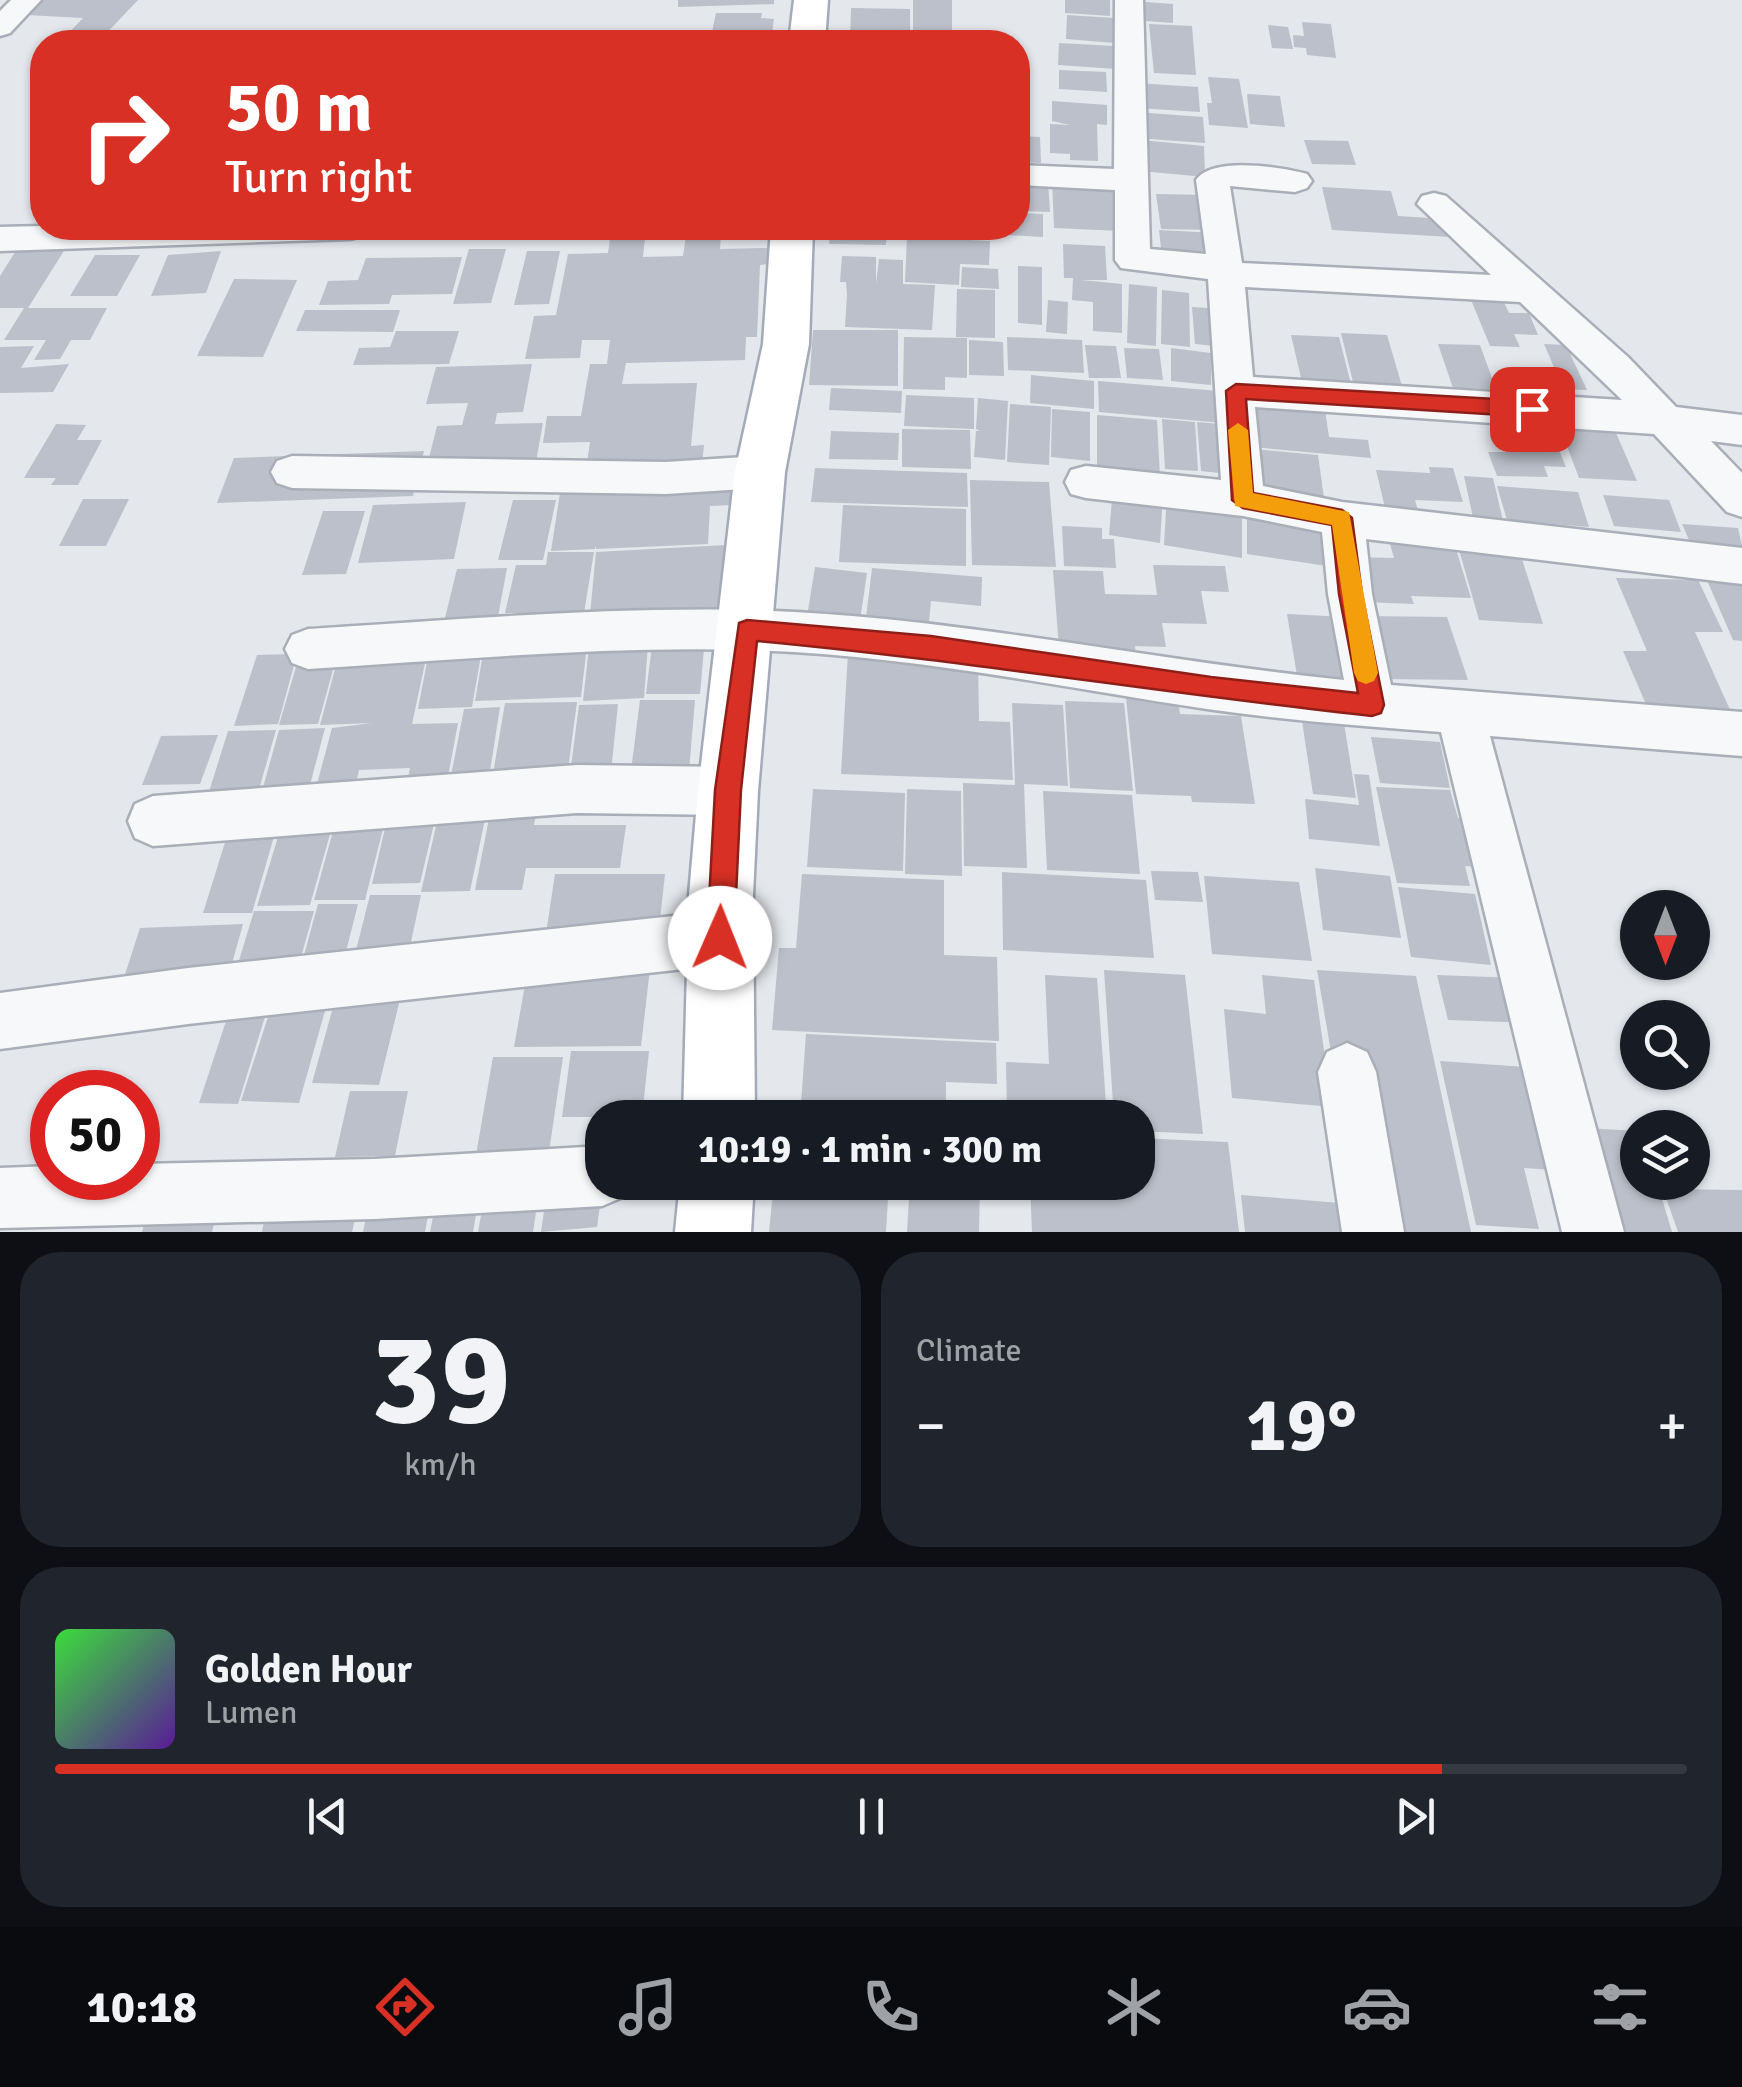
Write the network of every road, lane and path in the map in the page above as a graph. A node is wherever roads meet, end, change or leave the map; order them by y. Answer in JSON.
{"nodes":[{"id":1,"x":26,"y":0,"type":"edge"},
{"id":2,"x":810,"y":0,"type":"edge"},
{"id":3,"x":1129,"y":0,"type":"edge"},
{"id":4,"x":0,"y":26,"type":"edge"},
{"id":5,"x":808,"y":30,"type":"edge"},
{"id":6,"x":1030,"y":176,"type":"edge"},
{"id":7,"x":1131,"y":180,"type":"junction"},
{"id":8,"x":1295,"y":181,"type":"dead end"},
{"id":9,"x":1434,"y":204,"type":"dead end"},
{"id":10,"x":32,"y":240,"type":"edge"},
{"id":11,"x":791,"y":240,"type":"edge"},
{"id":12,"x":4,"y":245,"type":"edge"},
{"id":13,"x":1225,"y":271,"type":"junction"},
{"id":14,"x":1529,"y":290,"type":"junction"},
{"id":15,"x":1236,"y":391,"type":"junction"},
{"id":16,"x":1670,"y":422,"type":"junction"},
{"id":17,"x":1742,"y":430,"type":"edge"},
{"id":18,"x":292,"y":472,"type":"dead end"},
{"id":19,"x":760,"y":472,"type":"junction"},
{"id":20,"x":1086,"y":482,"type":"dead end"},
{"id":21,"x":1243,"y":500,"type":"junction"},
{"id":22,"x":1742,"y":500,"type":"edge"},
{"id":23,"x":1342,"y":518,"type":"junction"},
{"id":24,"x":1742,"y":566,"type":"edge"},
{"id":25,"x":747,"y":630,"type":"junction"},
{"id":26,"x":308,"y":650,"type":"dead end"},
{"id":27,"x":1372,"y":705,"type":"junction"},
{"id":28,"x":1460,"y":712,"type":"junction"},
{"id":29,"x":1742,"y":734,"type":"edge"},
{"id":30,"x":728,"y":790,"type":"junction"},
{"id":31,"x":154,"y":821,"type":"dead end"},
{"id":32,"x":720,"y":938,"type":"junction"},
{"id":33,"x":0,"y":1021,"type":"edge"},
{"id":34,"x":1347,"y":1072,"type":"dead end"},
{"id":35,"x":718,"y":1100,"type":"edge"},
{"id":36,"x":585,"y":1177,"type":"edge"},
{"id":37,"x":0,"y":1198,"type":"edge"},
{"id":38,"x":715,"y":1200,"type":"edge"},
{"id":39,"x":712,"y":1232,"type":"edge"},
{"id":40,"x":1373,"y":1232,"type":"edge"},
{"id":41,"x":1593,"y":1232,"type":"edge"}],
"edges":[{"from":1,"to":4,"type":"street"},
{"from":2,"to":5,"type":"main road"},
{"from":3,"to":7,"type":"street"},
{"from":6,"to":7,"type":"street"},
{"from":7,"to":13,"type":"street"},
{"from":8,"to":13,"type":"street"},
{"from":9,"to":14,"type":"street"},
{"from":10,"to":12,"type":"street"},
{"from":11,"to":19,"type":"main road"},
{"from":13,"to":14,"type":"street"},
{"from":13,"to":15,"type":"street"},
{"from":14,"to":16,"type":"street"},
{"from":15,"to":16,"type":"street"},
{"from":15,"to":21,"type":"street"},
{"from":16,"to":17,"type":"street"},
{"from":16,"to":22,"type":"street"},
{"from":18,"to":19,"type":"street"},
{"from":19,"to":25,"type":"main road"},
{"from":20,"to":21,"type":"street"},
{"from":21,"to":23,"type":"street"},
{"from":23,"to":24,"type":"street"},
{"from":23,"to":27,"type":"street"},
{"from":25,"to":26,"type":"street"},
{"from":25,"to":27,"type":"street"},
{"from":25,"to":30,"type":"main road"},
{"from":27,"to":28,"type":"street"},
{"from":28,"to":29,"type":"street"},
{"from":28,"to":41,"type":"street"},
{"from":30,"to":31,"type":"street"},
{"from":30,"to":32,"type":"main road"},
{"from":32,"to":33,"type":"street"},
{"from":32,"to":35,"type":"main road"},
{"from":34,"to":40,"type":"street"},
{"from":36,"to":37,"type":"street"},
{"from":38,"to":39,"type":"main road"}]}
